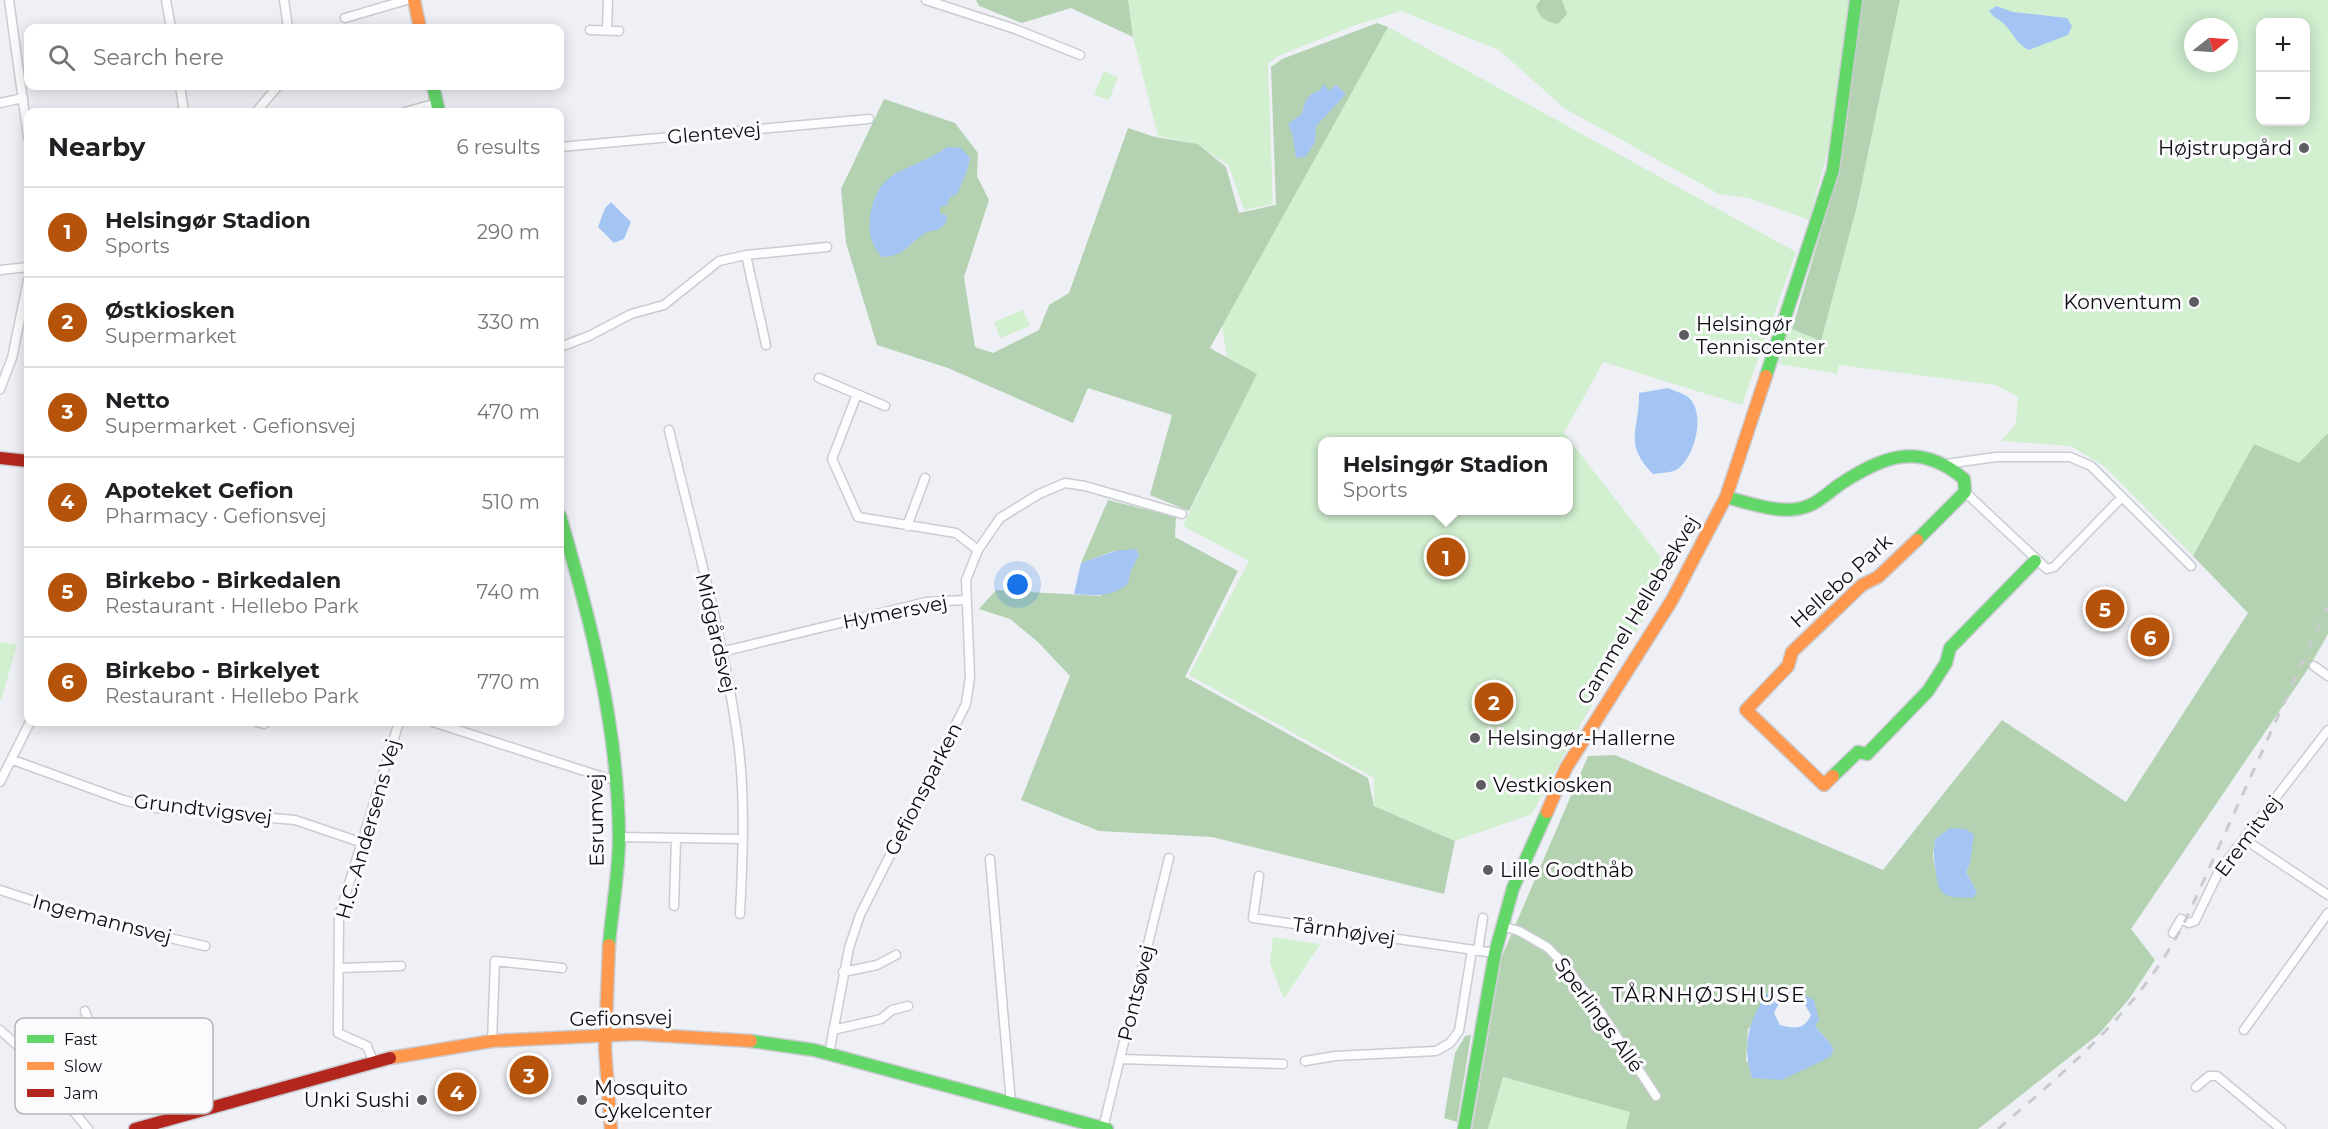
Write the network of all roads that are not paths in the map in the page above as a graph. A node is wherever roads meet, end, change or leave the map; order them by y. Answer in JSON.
{"nodes":[{"id":1,"x":9,"y":0,"type":"edge"},
{"id":2,"x":166,"y":0,"type":"edge"},
{"id":3,"x":284,"y":0,"type":"edge"},
{"id":4,"x":407,"y":0,"type":"edge"},
{"id":5,"x":414,"y":0,"type":"edge"},
{"id":6,"x":608,"y":0,"type":"edge"},
{"id":7,"x":926,"y":0,"type":"edge"},
{"id":8,"x":1856,"y":0,"type":"edge"},
{"id":9,"x":345,"y":18,"type":"dead end"},
{"id":10,"x":170,"y":24,"type":"edge"},
{"id":11,"x":287,"y":24,"type":"edge"},
{"id":12,"x":419,"y":24,"type":"edge"},
{"id":13,"x":590,"y":30,"type":"dead end"},
{"id":14,"x":607,"y":30,"type":"junction"},
{"id":15,"x":620,"y":31,"type":"dead end"},
{"id":16,"x":1080,"y":55,"type":"dead end"},
{"id":17,"x":181,"y":90,"type":"edge"},
{"id":18,"x":275,"y":90,"type":"edge"},
{"id":19,"x":434,"y":90,"type":"edge"},
{"id":20,"x":23,"y":98,"type":"junction"},
{"id":21,"x":0,"y":103,"type":"edge"},
{"id":22,"x":24,"y":108,"type":"edge"},
{"id":23,"x":183,"y":108,"type":"edge"},
{"id":24,"x":259,"y":108,"type":"edge"},
{"id":25,"x":438,"y":108,"type":"edge"},
{"id":26,"x":869,"y":118,"type":"dead end"},
{"id":27,"x":564,"y":147,"type":"edge"},
{"id":28,"x":827,"y":247,"type":"dead end"},
{"id":29,"x":746,"y":255,"type":"junction"},
{"id":30,"x":24,"y":267,"type":"edge"},
{"id":31,"x":0,"y":270,"type":"edge"},
{"id":32,"x":24,"y":300,"type":"edge"},
{"id":33,"x":564,"y":345,"type":"edge"},
{"id":34,"x":766,"y":345,"type":"dead end"},
{"id":35,"x":819,"y":378,"type":"dead end"},
{"id":36,"x":0,"y":389,"type":"edge"},
{"id":37,"x":857,"y":394,"type":"junction"},
{"id":38,"x":885,"y":406,"type":"dead end"},
{"id":39,"x":669,"y":430,"type":"dead end"},
{"id":40,"x":0,"y":458,"type":"edge"},
{"id":41,"x":24,"y":461,"type":"edge"},
{"id":42,"x":1946,"y":464,"type":"junction"},
{"id":43,"x":925,"y":478,"type":"dead end"},
{"id":44,"x":1965,"y":492,"type":"junction"},
{"id":45,"x":1726,"y":497,"type":"junction"},
{"id":46,"x":2122,"y":497,"type":"junction"},
{"id":47,"x":1182,"y":514,"type":"dead end"},
{"id":48,"x":907,"y":526,"type":"junction"},
{"id":49,"x":564,"y":541,"type":"edge"},
{"id":50,"x":978,"y":550,"type":"junction"},
{"id":51,"x":2035,"y":561,"type":"junction"},
{"id":52,"x":2191,"y":566,"type":"dead end"},
{"id":53,"x":965,"y":600,"type":"junction"},
{"id":54,"x":721,"y":652,"type":"junction"},
{"id":55,"x":2314,"y":666,"type":"dead end"},
{"id":56,"x":2328,"y":676,"type":"edge"},
{"id":57,"x":28,"y":726,"type":"edge"},
{"id":58,"x":398,"y":726,"type":"edge"},
{"id":59,"x":445,"y":726,"type":"edge"},
{"id":60,"x":2328,"y":730,"type":"edge"},
{"id":61,"x":13,"y":759,"type":"junction"},
{"id":62,"x":616,"y":778,"type":"junction"},
{"id":63,"x":0,"y":782,"type":"edge"},
{"id":64,"x":619,"y":837,"type":"junction"},
{"id":65,"x":676,"y":838,"type":"junction"},
{"id":66,"x":743,"y":839,"type":"junction"},
{"id":67,"x":2244,"y":839,"type":"junction"},
{"id":68,"x":360,"y":843,"type":"junction"},
{"id":69,"x":1169,"y":858,"type":"dead end"},
{"id":70,"x":990,"y":859,"type":"dead end"},
{"id":71,"x":1259,"y":876,"type":"dead end"},
{"id":72,"x":0,"y":890,"type":"edge"},
{"id":73,"x":2328,"y":895,"type":"edge"},
{"id":74,"x":674,"y":906,"type":"dead end"},
{"id":75,"x":2328,"y":913,"type":"edge"},
{"id":76,"x":741,"y":914,"type":"dead end"},
{"id":77,"x":1483,"y":918,"type":"dead end"},
{"id":78,"x":1502,"y":926,"type":"junction"},
{"id":79,"x":2173,"y":933,"type":"dead end"},
{"id":80,"x":205,"y":946,"type":"dead end"},
{"id":81,"x":1475,"y":950,"type":"junction"},
{"id":82,"x":1495,"y":953,"type":"junction"},
{"id":83,"x":896,"y":955,"type":"dead end"},
{"id":84,"x":401,"y":966,"type":"dead end"},
{"id":85,"x":339,"y":968,"type":"junction"},
{"id":86,"x":562,"y":968,"type":"dead end"},
{"id":87,"x":843,"y":972,"type":"junction"},
{"id":88,"x":908,"y":1005,"type":"dead end"},
{"id":89,"x":85,"y":1011,"type":"dead end"},
{"id":90,"x":87,"y":1018,"type":"edge"},
{"id":91,"x":0,"y":1030,"type":"edge"},
{"id":92,"x":833,"y":1030,"type":"junction"},
{"id":93,"x":2244,"y":1030,"type":"dead end"},
{"id":94,"x":604,"y":1036,"type":"junction"},
{"id":95,"x":492,"y":1041,"type":"junction"},
{"id":96,"x":15,"y":1043,"type":"edge"},
{"id":97,"x":829,"y":1054,"type":"junction"},
{"id":98,"x":1120,"y":1059,"type":"junction"},
{"id":99,"x":1305,"y":1060,"type":"dead end"},
{"id":100,"x":373,"y":1061,"type":"junction"},
{"id":101,"x":1283,"y":1064,"type":"dead end"},
{"id":102,"x":2196,"y":1087,"type":"dead end"},
{"id":103,"x":1656,"y":1096,"type":"dead end"},
{"id":104,"x":1011,"y":1103,"type":"junction"},
{"id":105,"x":213,"y":1107,"type":"edge"},
{"id":106,"x":76,"y":1114,"type":"edge"},
{"id":107,"x":188,"y":1114,"type":"edge"},
{"id":108,"x":88,"y":1129,"type":"edge"},
{"id":109,"x":135,"y":1129,"type":"edge"},
{"id":110,"x":611,"y":1129,"type":"edge"},
{"id":111,"x":1105,"y":1129,"type":"edge"},
{"id":112,"x":1464,"y":1129,"type":"edge"},
{"id":113,"x":2281,"y":1129,"type":"edge"}],
"edges":[{"from":1,"to":20,"type":"street"},
{"from":2,"to":10,"type":"street"},
{"from":3,"to":11,"type":"street"},
{"from":4,"to":9,"type":"street"},
{"from":5,"to":12,"type":"street"},
{"from":6,"to":14,"type":"street"},
{"from":7,"to":16,"type":"street"},
{"from":8,"to":45,"type":"street","name":"Gammel Hellebækvej"},
{"from":13,"to":14,"type":"street"},
{"from":14,"to":15,"type":"street"},
{"from":17,"to":23,"type":"street"},
{"from":18,"to":24,"type":"street"},
{"from":19,"to":25,"type":"street"},
{"from":20,"to":21,"type":"street"},
{"from":20,"to":22,"type":"street"},
{"from":26,"to":27,"type":"street","name":"Glentevej"},
{"from":28,"to":29,"type":"street"},
{"from":29,"to":33,"type":"street"},
{"from":29,"to":34,"type":"street"},
{"from":30,"to":31,"type":"street"},
{"from":32,"to":36,"type":"street"},
{"from":35,"to":37,"type":"street"},
{"from":37,"to":38,"type":"street"},
{"from":37,"to":48,"type":"street"},
{"from":39,"to":54,"type":"street","name":"Midgårdsvej"},
{"from":40,"to":41,"type":"street"},
{"from":42,"to":44,"type":"street"},
{"from":42,"to":45,"type":"street"},
{"from":42,"to":46,"type":"street"},
{"from":43,"to":48,"type":"street"},
{"from":44,"to":51,"type":"street"},
{"from":44,"to":51,"type":"street","name":"Hellebo Park"},
{"from":45,"to":78,"type":"street","name":"Gammel Hellebækvej"},
{"from":46,"to":51,"type":"street"},
{"from":46,"to":52,"type":"street"},
{"from":47,"to":50,"type":"street","name":"Hymersvej"},
{"from":48,"to":50,"type":"street"},
{"from":49,"to":62,"type":"street","name":"Esrumvej"},
{"from":50,"to":53,"type":"street","name":"Hymersvej"},
{"from":53,"to":54,"type":"street","name":"Hymersvej"},
{"from":53,"to":87,"type":"street","name":"Gefionsparken"},
{"from":54,"to":66,"type":"street","name":"Midgårdsvej"},
{"from":55,"to":56,"type":"street"},
{"from":57,"to":61,"type":"street"},
{"from":58,"to":68,"type":"street","name":"H.C. Andersens Vej"},
{"from":59,"to":62,"type":"street"},
{"from":60,"to":67,"type":"street","name":"Eremitvej"},
{"from":61,"to":63,"type":"street"},
{"from":61,"to":68,"type":"street","name":"Grundtvigsvej"},
{"from":62,"to":64,"type":"street","name":"Esrumvej"},
{"from":64,"to":65,"type":"street"},
{"from":64,"to":94,"type":"street","name":"Esrumvej"},
{"from":65,"to":66,"type":"street"},
{"from":65,"to":74,"type":"street"},
{"from":66,"to":76,"type":"street","name":"Midgårdsvej"},
{"from":67,"to":73,"type":"street"},
{"from":67,"to":79,"type":"street","name":"Eremitvej"},
{"from":68,"to":85,"type":"street","name":"H.C. Andersens Vej"},
{"from":69,"to":98,"type":"street","name":"Pontsøvej"},
{"from":70,"to":104,"type":"street"},
{"from":71,"to":81,"type":"street","name":"Tårnhøjvej"},
{"from":72,"to":80,"type":"street","name":"Ingemannsvej"},
{"from":75,"to":93,"type":"street"},
{"from":77,"to":81,"type":"street"},
{"from":78,"to":82,"type":"street","name":"Gammel Hellebækvej"},
{"from":78,"to":103,"type":"street","name":"Sperlings Allé"},
{"from":81,"to":82,"type":"street","name":"Tårnhøjvej"},
{"from":81,"to":99,"type":"street"},
{"from":82,"to":112,"type":"street","name":"Gammel Hellebækvej"},
{"from":83,"to":87,"type":"street"},
{"from":84,"to":85,"type":"street"},
{"from":85,"to":100,"type":"street","name":"H.C. Andersens Vej"},
{"from":86,"to":95,"type":"street"},
{"from":87,"to":92,"type":"street","name":"Gefionsparken"},
{"from":88,"to":92,"type":"street"},
{"from":89,"to":90,"type":"street"},
{"from":91,"to":96,"type":"street"},
{"from":92,"to":97,"type":"street","name":"Gefionsparken"},
{"from":94,"to":95,"type":"street","name":"Gefionsvej"},
{"from":94,"to":97,"type":"street","name":"Gefionsvej"},
{"from":94,"to":110,"type":"street","name":"Esrumvej"},
{"from":95,"to":100,"type":"street","name":"Gefionsvej"},
{"from":97,"to":104,"type":"street","name":"Gefionsvej"},
{"from":98,"to":101,"type":"street"},
{"from":98,"to":111,"type":"street","name":"Pontsøvej"},
{"from":100,"to":105,"type":"street","name":"Gefionsvej"},
{"from":102,"to":113,"type":"street"},
{"from":104,"to":111,"type":"street","name":"Gefionsvej"},
{"from":106,"to":108,"type":"street"},
{"from":107,"to":109,"type":"street","name":"Gefionsvej"}]}
